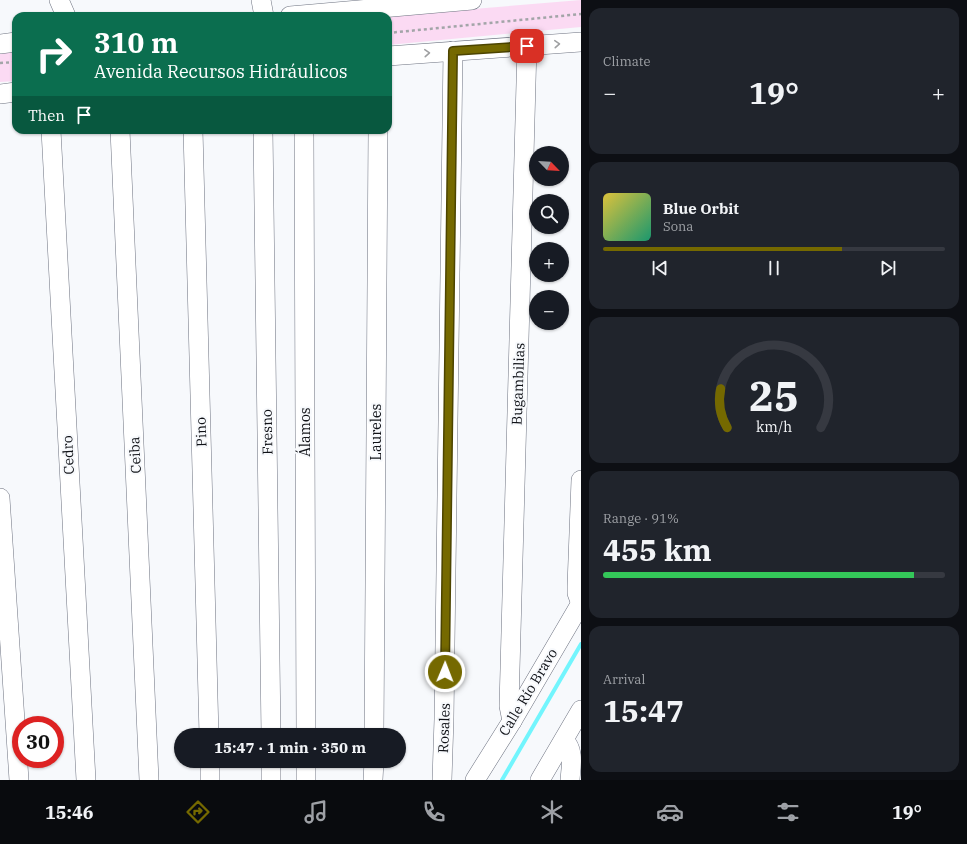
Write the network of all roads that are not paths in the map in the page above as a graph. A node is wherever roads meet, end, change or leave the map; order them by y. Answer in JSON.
{"nodes":[{"id":1,"x":59,"y":0,"type":"edge"},
{"id":2,"x":261,"y":0,"type":"edge"},
{"id":3,"x":472,"y":0,"type":"edge"},
{"id":4,"x":310,"y":7,"type":"edge"},
{"id":5,"x":64,"y":12,"type":"edge"},
{"id":6,"x":263,"y":12,"type":"edge"},
{"id":7,"x":299,"y":12,"type":"edge"},
{"id":8,"x":12,"y":42,"type":"edge"},
{"id":9,"x":581,"y":42,"type":"edge"},
{"id":10,"x":0,"y":44,"type":"edge"},
{"id":11,"x":527,"y":46,"type":"junction"},
{"id":12,"x":453,"y":51,"type":"junction"},
{"id":13,"x":392,"y":56,"type":"edge"},
{"id":14,"x":51,"y":134,"type":"edge"},
{"id":15,"x":120,"y":134,"type":"edge"},
{"id":16,"x":193,"y":134,"type":"edge"},
{"id":17,"x":263,"y":134,"type":"edge"},
{"id":18,"x":304,"y":134,"type":"edge"},
{"id":19,"x":378,"y":134,"type":"edge"},
{"id":20,"x":581,"y":480,"type":"edge"},
{"id":21,"x":0,"y":498,"type":"edge"},
{"id":22,"x":581,"y":604,"type":"edge"},
{"id":23,"x":581,"y":710,"type":"edge"},
{"id":24,"x":512,"y":721,"type":"junction"},
{"id":25,"x":209,"y":728,"type":"edge"},
{"id":26,"x":271,"y":728,"type":"edge"},
{"id":27,"x":306,"y":728,"type":"edge"},
{"id":28,"x":374,"y":728,"type":"edge"},
{"id":29,"x":564,"y":740,"type":"junction"},
{"id":30,"x":210,"y":768,"type":"edge"},
{"id":31,"x":271,"y":768,"type":"edge"},
{"id":32,"x":306,"y":768,"type":"edge"},
{"id":33,"x":374,"y":768,"type":"edge"},
{"id":34,"x":19,"y":780,"type":"edge"},
{"id":35,"x":86,"y":780,"type":"edge"},
{"id":36,"x":149,"y":780,"type":"edge"},
{"id":37,"x":210,"y":780,"type":"edge"},
{"id":38,"x":271,"y":780,"type":"edge"},
{"id":39,"x":306,"y":780,"type":"edge"},
{"id":40,"x":373,"y":780,"type":"edge"},
{"id":41,"x":442,"y":780,"type":"edge"},
{"id":42,"x":474,"y":780,"type":"edge"},
{"id":43,"x":540,"y":780,"type":"edge"},
{"id":44,"x":570,"y":780,"type":"edge"}],
"edges":[{"from":1,"to":5,"type":"street"},
{"from":2,"to":6,"type":"street"},
{"from":3,"to":4,"type":"street"},
{"from":4,"to":7,"type":"street"},
{"from":8,"to":10,"type":"street"},
{"from":11,"to":9,"type":"street","one_way":true},
{"from":11,"to":12,"type":"street"},
{"from":11,"to":24,"type":"street","name":"Bugambilias"},
{"from":13,"to":12,"type":"street","one_way":true},
{"from":12,"to":41,"type":"street","name":"Rosales"},
{"from":14,"to":35,"type":"street","name":"Cedro"},
{"from":15,"to":36,"type":"street","name":"Ceiba"},
{"from":16,"to":25,"type":"street","name":"Pino"},
{"from":17,"to":26,"type":"street","name":"Fresno"},
{"from":18,"to":27,"type":"street","name":"Álamos"},
{"from":19,"to":28,"type":"street","name":"Laureles"},
{"from":20,"to":22,"type":"street"},
{"from":21,"to":34,"type":"street"},
{"from":22,"to":24,"type":"street","name":"Calle Río Bravo"},
{"from":23,"to":29,"type":"street"},
{"from":24,"to":42,"type":"street","name":"Calle Río Bravo"},
{"from":29,"to":43,"type":"street"},
{"from":29,"to":44,"type":"street"},
{"from":30,"to":37,"type":"street"},
{"from":31,"to":38,"type":"street"},
{"from":32,"to":39,"type":"street"},
{"from":33,"to":40,"type":"street"}]}
